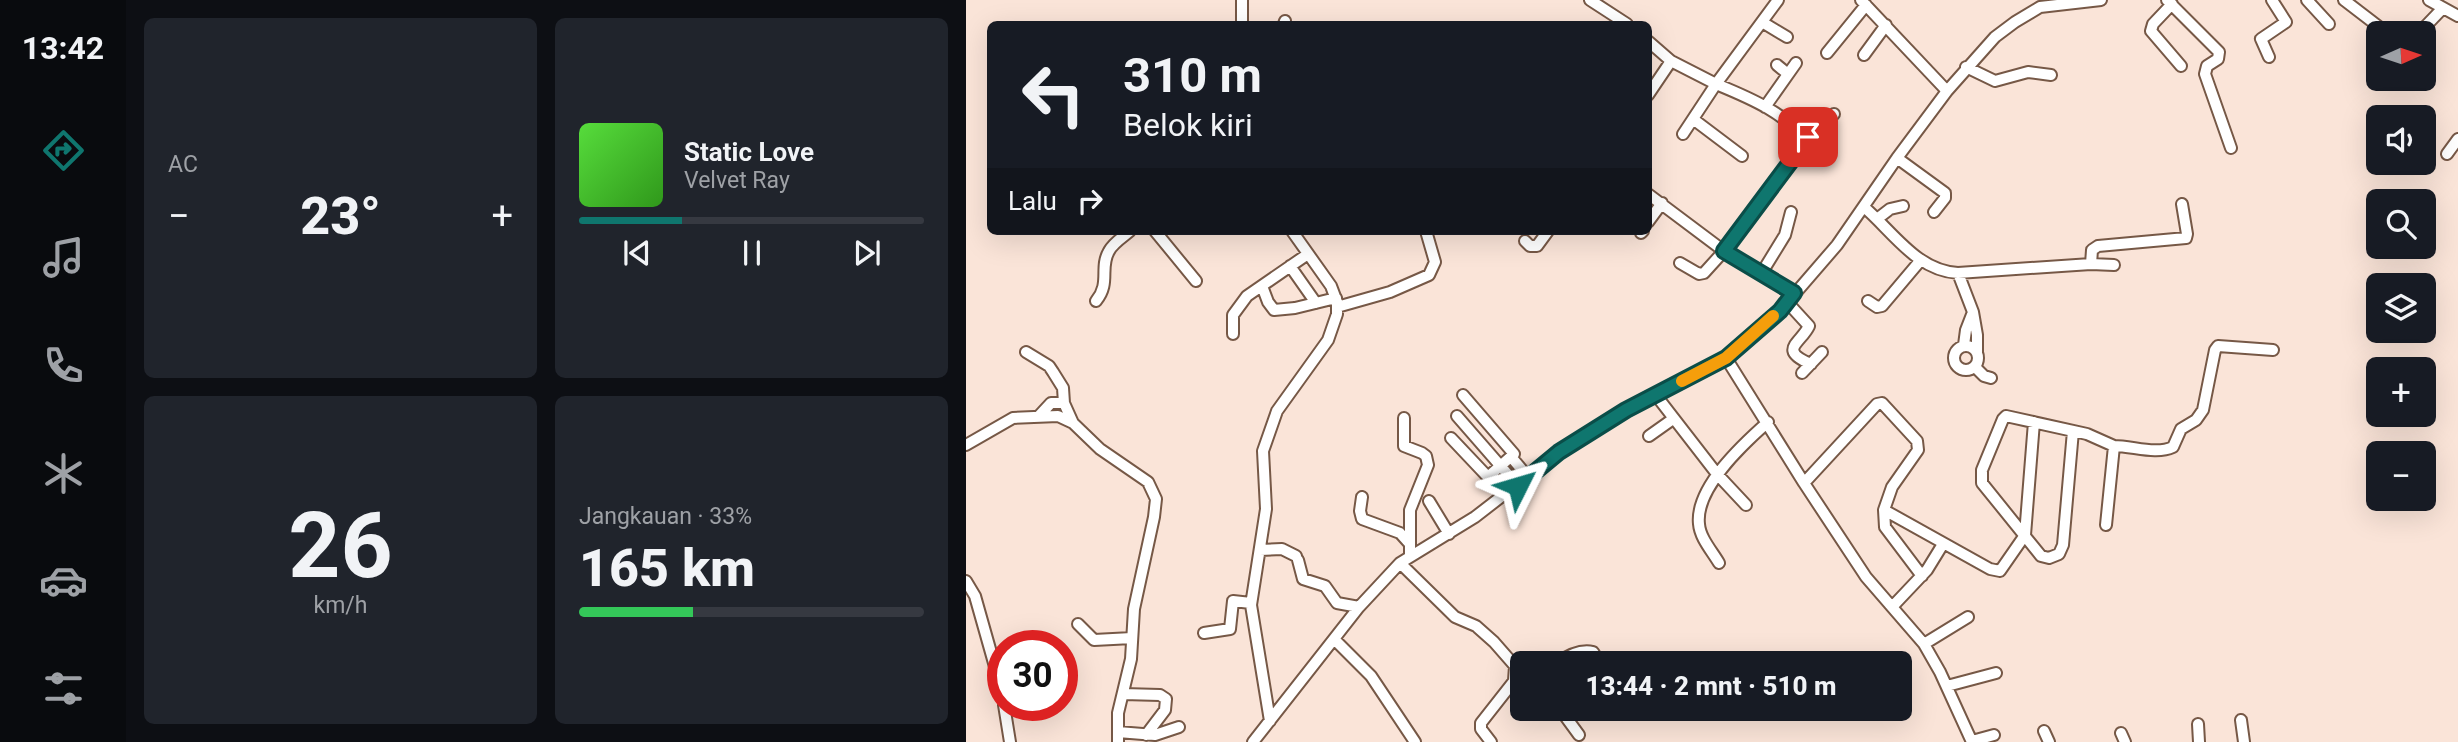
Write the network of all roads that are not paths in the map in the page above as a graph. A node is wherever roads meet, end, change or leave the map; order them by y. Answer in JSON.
{"nodes":[{"id":1,"x":1242,"y":0,"type":"edge"},
{"id":2,"x":1590,"y":0,"type":"edge"},
{"id":3,"x":1777,"y":0,"type":"edge"},
{"id":4,"x":2101,"y":0,"type":"edge"},
{"id":5,"x":2272,"y":0,"type":"edge"},
{"id":6,"x":2307,"y":0,"type":"edge"},
{"id":7,"x":2344,"y":0,"type":"edge"},
{"id":8,"x":2429,"y":0,"type":"edge"},
{"id":9,"x":1863,"y":2,"type":"edge"},
{"id":10,"x":2169,"y":2,"type":"edge"},
{"id":11,"x":2443,"y":8,"type":"junction"},
{"id":12,"x":2458,"y":16,"type":"edge"},
{"id":13,"x":1242,"y":21,"type":"edge"},
{"id":14,"x":1622,"y":21,"type":"edge"},
{"id":15,"x":2371,"y":21,"type":"edge"},
{"id":16,"x":2431,"y":21,"type":"edge"},
{"id":17,"x":1762,"y":22,"type":"junction"},
{"id":18,"x":2329,"y":24,"type":"dead end"},
{"id":19,"x":1886,"y":25,"type":"junction"},
{"id":20,"x":1787,"y":37,"type":"dead end"},
{"id":21,"x":1652,"y":44,"type":"edge"},
{"id":22,"x":1827,"y":53,"type":"dead end"},
{"id":23,"x":1864,"y":55,"type":"dead end"},
{"id":24,"x":2269,"y":57,"type":"dead end"},
{"id":25,"x":1671,"y":61,"type":"junction"},
{"id":26,"x":1796,"y":63,"type":"dead end"},
{"id":27,"x":1777,"y":65,"type":"dead end"},
{"id":28,"x":2181,"y":66,"type":"dead end"},
{"id":29,"x":1966,"y":67,"type":"junction"},
{"id":30,"x":1788,"y":74,"type":"junction"},
{"id":31,"x":2051,"y":75,"type":"dead end"},
{"id":32,"x":1716,"y":84,"type":"junction"},
{"id":33,"x":1652,"y":90,"type":"edge"},
{"id":34,"x":1947,"y":91,"type":"junction"},
{"id":35,"x":1765,"y":107,"type":"junction"},
{"id":36,"x":1834,"y":114,"type":"dead end"},
{"id":37,"x":1693,"y":119,"type":"junction"},
{"id":38,"x":1683,"y":134,"type":"dead end"},
{"id":39,"x":1801,"y":139,"type":"junction"},
{"id":40,"x":2458,"y":139,"type":"edge"},
{"id":41,"x":2231,"y":148,"type":"dead end"},
{"id":42,"x":2447,"y":154,"type":"dead end"},
{"id":43,"x":1742,"y":156,"type":"dead end"},
{"id":44,"x":1897,"y":158,"type":"junction"},
{"id":45,"x":1652,"y":197,"type":"edge"},
{"id":46,"x":1662,"y":203,"type":"junction"},
{"id":47,"x":2182,"y":204,"type":"dead end"},
{"id":48,"x":1903,"y":206,"type":"dead end"},
{"id":49,"x":1864,"y":207,"type":"junction"},
{"id":50,"x":1791,"y":212,"type":"dead end"},
{"id":51,"x":1934,"y":212,"type":"dead end"},
{"id":52,"x":1652,"y":217,"type":"edge"},
{"id":53,"x":1877,"y":219,"type":"junction"},
{"id":54,"x":1125,"y":235,"type":"edge"},
{"id":55,"x":1158,"y":235,"type":"edge"},
{"id":56,"x":1295,"y":235,"type":"edge"},
{"id":57,"x":1427,"y":235,"type":"edge"},
{"id":58,"x":1545,"y":235,"type":"edge"},
{"id":59,"x":1524,"y":242,"type":"dead end"},
{"id":60,"x":1724,"y":251,"type":"junction"},
{"id":61,"x":1308,"y":254,"type":"junction"},
{"id":62,"x":1920,"y":261,"type":"junction"},
{"id":63,"x":1680,"y":263,"type":"dead end"},
{"id":64,"x":2091,"y":264,"type":"junction"},
{"id":65,"x":2114,"y":265,"type":"dead end"},
{"id":66,"x":1290,"y":266,"type":"junction"},
{"id":67,"x":1958,"y":273,"type":"junction"},
{"id":68,"x":1761,"y":274,"type":"junction"},
{"id":69,"x":1196,"y":281,"type":"dead end"},
{"id":70,"x":1262,"y":286,"type":"junction"},
{"id":71,"x":1791,"y":297,"type":"junction"},
{"id":72,"x":1097,"y":301,"type":"dead end"},
{"id":73,"x":1868,"y":301,"type":"dead end"},
{"id":74,"x":1316,"y":303,"type":"junction"},
{"id":75,"x":1336,"y":303,"type":"junction"},
{"id":76,"x":1973,"y":312,"type":"junction"},
{"id":77,"x":1233,"y":334,"type":"dead end"},
{"id":78,"x":1964,"y":345,"type":"junction"},
{"id":79,"x":2273,"y":350,"type":"dead end"},
{"id":80,"x":1027,"y":352,"type":"dead end"},
{"id":81,"x":1822,"y":352,"type":"dead end"},
{"id":82,"x":1977,"y":353,"type":"junction"},
{"id":83,"x":1726,"y":358,"type":"junction"},
{"id":84,"x":1811,"y":364,"type":"junction"},
{"id":85,"x":1975,"y":367,"type":"junction"},
{"id":86,"x":1802,"y":373,"type":"dead end"},
{"id":87,"x":1991,"y":378,"type":"dead end"},
{"id":88,"x":1655,"y":394,"type":"junction"},
{"id":89,"x":1463,"y":395,"type":"dead end"},
{"id":90,"x":1064,"y":403,"type":"junction"},
{"id":91,"x":1038,"y":416,"type":"junction"},
{"id":92,"x":1457,"y":416,"type":"dead end"},
{"id":93,"x":1404,"y":418,"type":"dead end"},
{"id":94,"x":1673,"y":419,"type":"junction"},
{"id":95,"x":1768,"y":422,"type":"junction"},
{"id":96,"x":2034,"y":422,"type":"junction"},
{"id":97,"x":1073,"y":423,"type":"junction"},
{"id":98,"x":2073,"y":431,"type":"junction"},
{"id":99,"x":1649,"y":436,"type":"dead end"},
{"id":100,"x":1451,"y":439,"type":"dead end"},
{"id":101,"x":966,"y":445,"type":"edge"},
{"id":102,"x":2114,"y":446,"type":"junction"},
{"id":103,"x":1507,"y":461,"type":"junction"},
{"id":104,"x":1717,"y":474,"type":"junction"},
{"id":105,"x":1528,"y":477,"type":"junction"},
{"id":106,"x":1804,"y":484,"type":"junction"},
{"id":107,"x":1518,"y":486,"type":"junction"},
{"id":108,"x":1362,"y":497,"type":"dead end"},
{"id":109,"x":1429,"y":501,"type":"dead end"},
{"id":110,"x":1746,"y":505,"type":"dead end"},
{"id":111,"x":1885,"y":510,"type":"junction"},
{"id":112,"x":2106,"y":526,"type":"dead end"},
{"id":113,"x":1449,"y":534,"type":"junction"},
{"id":114,"x":2025,"y":535,"type":"junction"},
{"id":115,"x":1409,"y":543,"type":"junction"},
{"id":116,"x":1943,"y":544,"type":"junction"},
{"id":117,"x":1260,"y":550,"type":"junction"},
{"id":118,"x":1410,"y":556,"type":"junction"},
{"id":119,"x":1400,"y":563,"type":"junction"},
{"id":120,"x":1719,"y":563,"type":"dead end"},
{"id":121,"x":1922,"y":576,"type":"junction"},
{"id":122,"x":966,"y":581,"type":"edge"},
{"id":123,"x":1251,"y":603,"type":"junction"},
{"id":124,"x":1359,"y":607,"type":"junction"},
{"id":125,"x":1892,"y":607,"type":"junction"},
{"id":126,"x":1968,"y":617,"type":"dead end"},
{"id":127,"x":1078,"y":624,"type":"dead end"},
{"id":128,"x":1205,"y":632,"type":"dead end"},
{"id":129,"x":987,"y":637,"type":"edge"},
{"id":130,"x":1132,"y":638,"type":"junction"},
{"id":131,"x":1335,"y":640,"type":"junction"},
{"id":132,"x":1924,"y":644,"type":"junction"},
{"id":133,"x":1510,"y":659,"type":"edge"},
{"id":134,"x":1996,"y":673,"type":"dead end"},
{"id":135,"x":1510,"y":686,"type":"edge"},
{"id":136,"x":1947,"y":686,"type":"junction"},
{"id":137,"x":1123,"y":694,"type":"junction"},
{"id":138,"x":2241,"y":720,"type":"dead end"},
{"id":139,"x":1007,"y":721,"type":"edge"},
{"id":140,"x":1270,"y":721,"type":"junction"},
{"id":141,"x":1569,"y":721,"type":"edge"},
{"id":142,"x":2198,"y":724,"type":"dead end"},
{"id":143,"x":1179,"y":727,"type":"dead end"},
{"id":144,"x":1146,"y":735,"type":"junction"},
{"id":145,"x":1579,"y":735,"type":"dead end"},
{"id":146,"x":1994,"y":735,"type":"dead end"},
{"id":147,"x":1118,"y":737,"type":"edge"},
{"id":148,"x":1010,"y":742,"type":"edge"},
{"id":149,"x":1253,"y":742,"type":"edge"},
{"id":150,"x":1415,"y":742,"type":"edge"},
{"id":151,"x":1492,"y":742,"type":"edge"},
{"id":152,"x":1972,"y":742,"type":"edge"},
{"id":153,"x":2199,"y":742,"type":"edge"},
{"id":154,"x":2244,"y":742,"type":"edge"}],
"edges":[{"from":1,"to":13,"type":"street"},
{"from":2,"to":14,"type":"street"},
{"from":3,"to":17,"type":"street"},
{"from":4,"to":29,"type":"street"},
{"from":5,"to":24,"type":"street"},
{"from":6,"to":18,"type":"street"},
{"from":7,"to":15,"type":"street"},
{"from":8,"to":11,"type":"street"},
{"from":9,"to":19,"type":"street"},
{"from":9,"to":22,"type":"street"},
{"from":10,"to":28,"type":"street"},
{"from":10,"to":41,"type":"street"},
{"from":11,"to":12,"type":"street"},
{"from":11,"to":16,"type":"street"},
{"from":17,"to":20,"type":"street"},
{"from":17,"to":32,"type":"street"},
{"from":19,"to":23,"type":"street"},
{"from":19,"to":34,"type":"street"},
{"from":21,"to":25,"type":"street"},
{"from":25,"to":32,"type":"street"},
{"from":25,"to":33,"type":"street"},
{"from":26,"to":30,"type":"street"},
{"from":27,"to":30,"type":"street"},
{"from":29,"to":31,"type":"street"},
{"from":29,"to":34,"type":"street"},
{"from":30,"to":35,"type":"street"},
{"from":32,"to":35,"type":"street"},
{"from":32,"to":37,"type":"street"},
{"from":34,"to":44,"type":"street"},
{"from":35,"to":39,"type":"street"},
{"from":36,"to":39,"type":"street"},
{"from":37,"to":38,"type":"street"},
{"from":37,"to":43,"type":"street"},
{"from":39,"to":60,"type":"street"},
{"from":40,"to":42,"type":"street"},
{"from":44,"to":49,"type":"street"},
{"from":44,"to":51,"type":"street"},
{"from":45,"to":46,"type":"street"},
{"from":46,"to":52,"type":"street"},
{"from":46,"to":60,"type":"street"},
{"from":47,"to":64,"type":"street"},
{"from":48,"to":53,"type":"street"},
{"from":49,"to":53,"type":"street"},
{"from":49,"to":71,"type":"street"},
{"from":50,"to":68,"type":"street"},
{"from":53,"to":62,"type":"street"},
{"from":54,"to":72,"type":"street"},
{"from":55,"to":69,"type":"street"},
{"from":56,"to":61,"type":"street"},
{"from":57,"to":75,"type":"street"},
{"from":58,"to":59,"type":"street"},
{"from":60,"to":63,"type":"street"},
{"from":60,"to":68,"type":"street"},
{"from":61,"to":66,"type":"street"},
{"from":61,"to":75,"type":"street"},
{"from":62,"to":67,"type":"street"},
{"from":62,"to":73,"type":"street"},
{"from":64,"to":65,"type":"street"},
{"from":64,"to":67,"type":"street"},
{"from":66,"to":70,"type":"street"},
{"from":66,"to":74,"type":"street"},
{"from":67,"to":76,"type":"street"},
{"from":68,"to":71,"type":"street"},
{"from":70,"to":74,"type":"street"},
{"from":70,"to":77,"type":"street"},
{"from":71,"to":83,"type":"street"},
{"from":71,"to":84,"type":"street"},
{"from":74,"to":75,"type":"street"},
{"from":75,"to":117,"type":"street"},
{"from":76,"to":78,"type":"street"},
{"from":76,"to":82,"type":"street"},
{"from":78,"to":82,"type":"street"},
{"from":78,"to":85,"type":"street"},
{"from":79,"to":102,"type":"street"},
{"from":80,"to":90,"type":"street"},
{"from":81,"to":84,"type":"street"},
{"from":82,"to":85,"type":"street"},
{"from":83,"to":88,"type":"street"},
{"from":83,"to":95,"type":"street"},
{"from":84,"to":86,"type":"street"},
{"from":85,"to":87,"type":"street"},
{"from":88,"to":94,"type":"street"},
{"from":88,"to":105,"type":"street"},
{"from":89,"to":103,"type":"street"},
{"from":90,"to":91,"type":"street"},
{"from":90,"to":97,"type":"street"},
{"from":91,"to":97,"type":"street"},
{"from":91,"to":101,"type":"street"},
{"from":92,"to":103,"type":"street"},
{"from":93,"to":115,"type":"street"},
{"from":94,"to":99,"type":"street"},
{"from":94,"to":104,"type":"street"},
{"from":95,"to":104,"type":"street"},
{"from":95,"to":106,"type":"street"},
{"from":96,"to":98,"type":"street"},
{"from":96,"to":114,"type":"street"},
{"from":96,"to":114,"type":"street"},
{"from":97,"to":130,"type":"street"},
{"from":98,"to":102,"type":"street"},
{"from":98,"to":114,"type":"street"},
{"from":100,"to":103,"type":"street"},
{"from":102,"to":112,"type":"street"},
{"from":103,"to":105,"type":"street"},
{"from":103,"to":107,"type":"street"},
{"from":104,"to":110,"type":"street"},
{"from":104,"to":120,"type":"street"},
{"from":105,"to":107,"type":"street"},
{"from":106,"to":111,"type":"street"},
{"from":106,"to":125,"type":"street"},
{"from":107,"to":113,"type":"street"},
{"from":108,"to":115,"type":"street"},
{"from":109,"to":113,"type":"street"},
{"from":111,"to":116,"type":"street"},
{"from":111,"to":121,"type":"street"},
{"from":113,"to":118,"type":"street"},
{"from":114,"to":116,"type":"street"},
{"from":115,"to":118,"type":"street"},
{"from":116,"to":121,"type":"street"},
{"from":117,"to":123,"type":"street"},
{"from":117,"to":124,"type":"street"},
{"from":118,"to":119,"type":"street"},
{"from":119,"to":124,"type":"street"},
{"from":119,"to":133,"type":"street"},
{"from":121,"to":125,"type":"street"},
{"from":122,"to":129,"type":"street"},
{"from":123,"to":128,"type":"street"},
{"from":123,"to":140,"type":"street"},
{"from":124,"to":131,"type":"street"},
{"from":125,"to":132,"type":"street"},
{"from":126,"to":132,"type":"street"},
{"from":127,"to":130,"type":"street"},
{"from":130,"to":137,"type":"street"},
{"from":131,"to":140,"type":"street"},
{"from":131,"to":150,"type":"street"},
{"from":132,"to":136,"type":"street"},
{"from":134,"to":136,"type":"street"},
{"from":135,"to":151,"type":"street"},
{"from":136,"to":152,"type":"street"},
{"from":137,"to":144,"type":"street"},
{"from":137,"to":147,"type":"street"},
{"from":138,"to":154,"type":"street"},
{"from":139,"to":148,"type":"street"},
{"from":140,"to":149,"type":"street"},
{"from":141,"to":145,"type":"street"},
{"from":142,"to":153,"type":"street"},
{"from":143,"to":144,"type":"street"},
{"from":144,"to":147,"type":"street"},
{"from":146,"to":152,"type":"street"}]}
